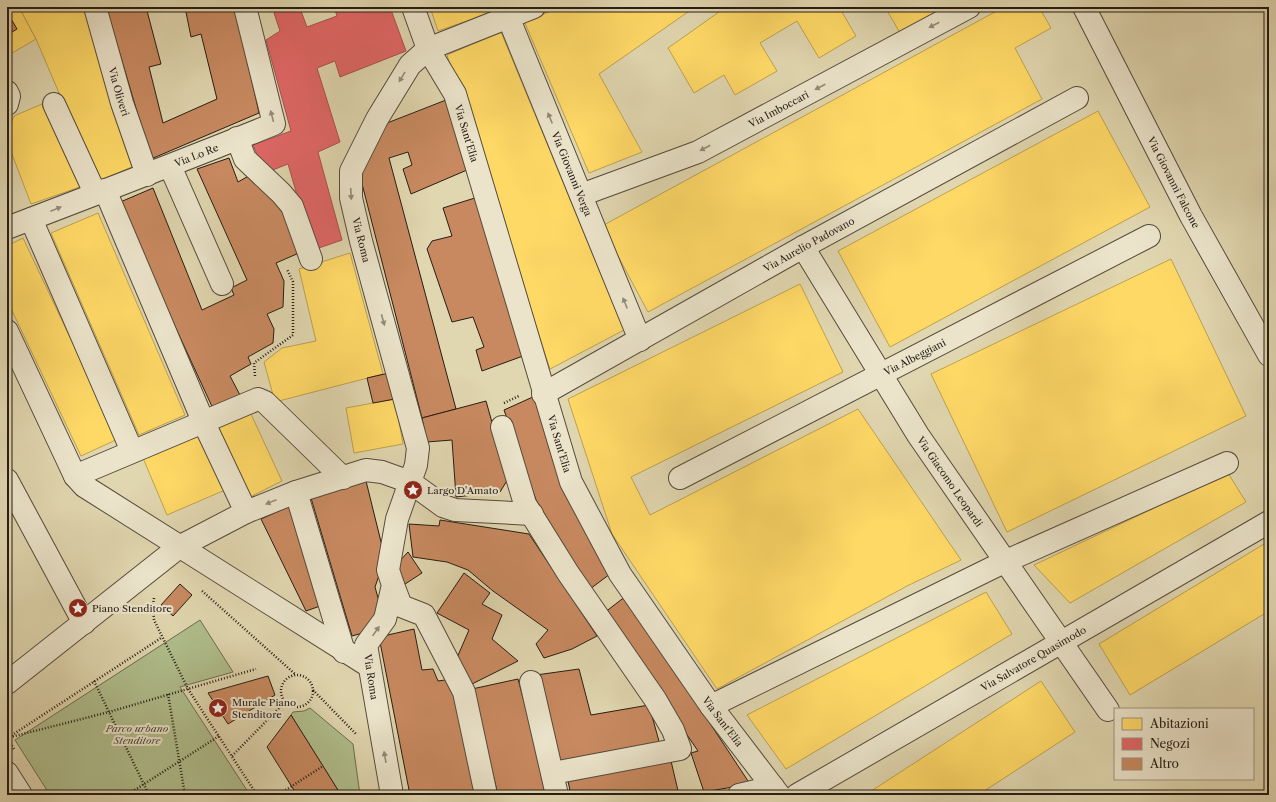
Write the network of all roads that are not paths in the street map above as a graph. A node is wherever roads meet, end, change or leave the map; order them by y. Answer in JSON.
{"nodes":[{"id":1,"x":95,"y":7,"type":"edge"},
{"id":2,"x":245,"y":7,"type":"edge"},
{"id":3,"x":413,"y":7,"type":"edge"},
{"id":4,"x":534,"y":7,"type":"edge"},
{"id":5,"x":969,"y":7,"type":"edge"},
{"id":6,"x":1084,"y":7,"type":"edge"},
{"id":7,"x":506,"y":12,"type":"edge"},
{"id":8,"x":428,"y":49,"type":"junction"},
{"id":9,"x":7,"y":92,"type":"edge"},
{"id":10,"x":1077,"y":98,"type":"dead end"},
{"id":11,"x":7,"y":104,"type":"edge"},
{"id":12,"x":54,"y":104,"type":"dead end"},
{"id":13,"x":237,"y":138,"type":"junction"},
{"id":14,"x":170,"y":166,"type":"junction"},
{"id":15,"x":148,"y":175,"type":"junction"},
{"id":16,"x":100,"y":192,"type":"junction"},
{"id":17,"x":581,"y":194,"type":"junction"},
{"id":18,"x":31,"y":219,"type":"junction"},
{"id":19,"x":7,"y":228,"type":"edge"},
{"id":20,"x":1149,"y":236,"type":"dead end"},
{"id":21,"x":803,"y":247,"type":"junction"},
{"id":22,"x":311,"y":259,"type":"road end"},
{"id":23,"x":222,"y":284,"type":"dead end"},
{"id":24,"x":7,"y":331,"type":"edge"},
{"id":25,"x":640,"y":340,"type":"junction"},
{"id":26,"x":1269,"y":354,"type":"edge"},
{"id":27,"x":880,"y":374,"type":"junction"},
{"id":28,"x":542,"y":389,"type":"junction"},
{"id":29,"x":203,"y":420,"type":"junction"},
{"id":30,"x":502,"y":427,"type":"road end"},
{"id":31,"x":132,"y":451,"type":"junction"},
{"id":32,"x":1227,"y":463,"type":"dead end"},
{"id":33,"x":75,"y":476,"type":"junction"},
{"id":34,"x":342,"y":478,"type":"junction"},
{"id":35,"x":680,"y":478,"type":"dead end"},
{"id":36,"x":7,"y":480,"type":"edge"},
{"id":37,"x":410,"y":482,"type":"junction"},
{"id":38,"x":296,"y":492,"type":"junction"},
{"id":39,"x":246,"y":512,"type":"junction"},
{"id":40,"x":532,"y":514,"type":"junction"},
{"id":41,"x":1269,"y":522,"type":"edge"},
{"id":42,"x":179,"y":547,"type":"junction"},
{"id":43,"x":1004,"y":562,"type":"junction"},
{"id":44,"x":393,"y":585,"type":"junction"},
{"id":45,"x":84,"y":623,"type":"junction"},
{"id":46,"x":1061,"y":643,"type":"junction"},
{"id":47,"x":344,"y":652,"type":"junction"},
{"id":48,"x":368,"y":666,"type":"junction"},
{"id":49,"x":531,"y":682,"type":"dead end"},
{"id":50,"x":7,"y":683,"type":"edge"},
{"id":51,"x":711,"y":706,"type":"junction"},
{"id":52,"x":1108,"y":710,"type":"dead end"},
{"id":53,"x":7,"y":773,"type":"edge"},
{"id":54,"x":553,"y":773,"type":"junction"},
{"id":55,"x":776,"y":791,"type":"edge"},
{"id":56,"x":21,"y":795,"type":"edge"},
{"id":57,"x":392,"y":795,"type":"edge"},
{"id":58,"x":486,"y":795,"type":"edge"},
{"id":59,"x":557,"y":795,"type":"edge"},
{"id":60,"x":739,"y":795,"type":"edge"},
{"id":61,"x":797,"y":795,"type":"edge"}],
"edges":[{"from":1,"to":15,"type":"street","name":"Via Oliveri"},
{"from":13,"to":2,"type":"street","name":"Via Lo Re","one_way":true},
{"from":3,"to":8,"type":"street","name":"Via Sant'Elia"},
{"from":4,"to":7,"type":"street","name":"Via Roma"},
{"from":5,"to":17,"type":"street","name":"Via Imboccari","one_way":true},
{"from":6,"to":26,"type":"street","name":"Via Giovanni Falcone"},
{"from":7,"to":8,"type":"street","name":"Via Roma"},
{"from":17,"to":7,"type":"street","name":"Via Giovanni Verga","one_way":true},
{"from":8,"to":28,"type":"street","name":"Via Sant'Elia"},
{"from":8,"to":37,"type":"street","name":"Via Roma","one_way":true},
{"from":9,"to":11,"type":"street"},
{"from":10,"to":21,"type":"street","name":"Via Aurelio Padovano"},
{"from":12,"to":16,"type":"street"},
{"from":13,"to":14,"type":"street","name":"Via Lo Re"},
{"from":13,"to":22,"type":"street"},
{"from":14,"to":15,"type":"street","name":"Via Lo Re"},
{"from":14,"to":23,"type":"street"},
{"from":15,"to":16,"type":"street","name":"Via Lo Re"},
{"from":18,"to":16,"type":"street","name":"Via Lo Re","one_way":true},
{"from":16,"to":29,"type":"street"},
{"from":25,"to":17,"type":"street","name":"Via Giovanni Verga","one_way":true},
{"from":18,"to":19,"type":"street","name":"Via Lo Re"},
{"from":18,"to":31,"type":"street"},
{"from":20,"to":27,"type":"street","name":"Via Albeggiani"},
{"from":21,"to":25,"type":"street","name":"Via Aurelio Padovano"},
{"from":21,"to":27,"type":"street","name":"Via Giacomo Leopardi"},
{"from":24,"to":33,"type":"street"},
{"from":25,"to":28,"type":"street","name":"Via Aurelio Padovano"},
{"from":27,"to":35,"type":"street","name":"Via Albeggiani"},
{"from":27,"to":43,"type":"street","name":"Via Giacomo Leopardi"},
{"from":28,"to":51,"type":"street","name":"Via Sant'Elia"},
{"from":29,"to":31,"type":"street"},
{"from":29,"to":34,"type":"street"},
{"from":29,"to":39,"type":"street"},
{"from":30,"to":40,"type":"street"},
{"from":31,"to":33,"type":"street"},
{"from":32,"to":43,"type":"street"},
{"from":33,"to":42,"type":"street"},
{"from":34,"to":37,"type":"street"},
{"from":34,"to":38,"type":"street"},
{"from":36,"to":45,"type":"street"},
{"from":37,"to":40,"type":"street"},
{"from":37,"to":44,"type":"street","name":"Via Roma"},
{"from":38,"to":39,"type":"street","one_way":true},
{"from":38,"to":47,"type":"street"},
{"from":39,"to":42,"type":"street"},
{"from":40,"to":54,"type":"street"},
{"from":41,"to":46,"type":"street","name":"Via Salvatore Quasimodo"},
{"from":42,"to":45,"type":"street"},
{"from":42,"to":47,"type":"street"},
{"from":43,"to":46,"type":"street","name":"Via Giacomo Leopardi"},
{"from":43,"to":51,"type":"street"},
{"from":48,"to":44,"type":"street","name":"Via Roma","one_way":true},
{"from":44,"to":58,"type":"street"},
{"from":45,"to":50,"type":"street"},
{"from":46,"to":52,"type":"street","name":"Via Giacomo Leopardi"},
{"from":46,"to":61,"type":"street","name":"Via Salvatore Quasimodo"},
{"from":47,"to":48,"type":"street"},
{"from":57,"to":48,"type":"street","name":"Via Roma","one_way":true},
{"from":49,"to":54,"type":"street"},
{"from":51,"to":55,"type":"street","name":"Via Sant'Elia"},
{"from":53,"to":56,"type":"street"},
{"from":54,"to":59,"type":"street"},
{"from":55,"to":60,"type":"street"}]}
